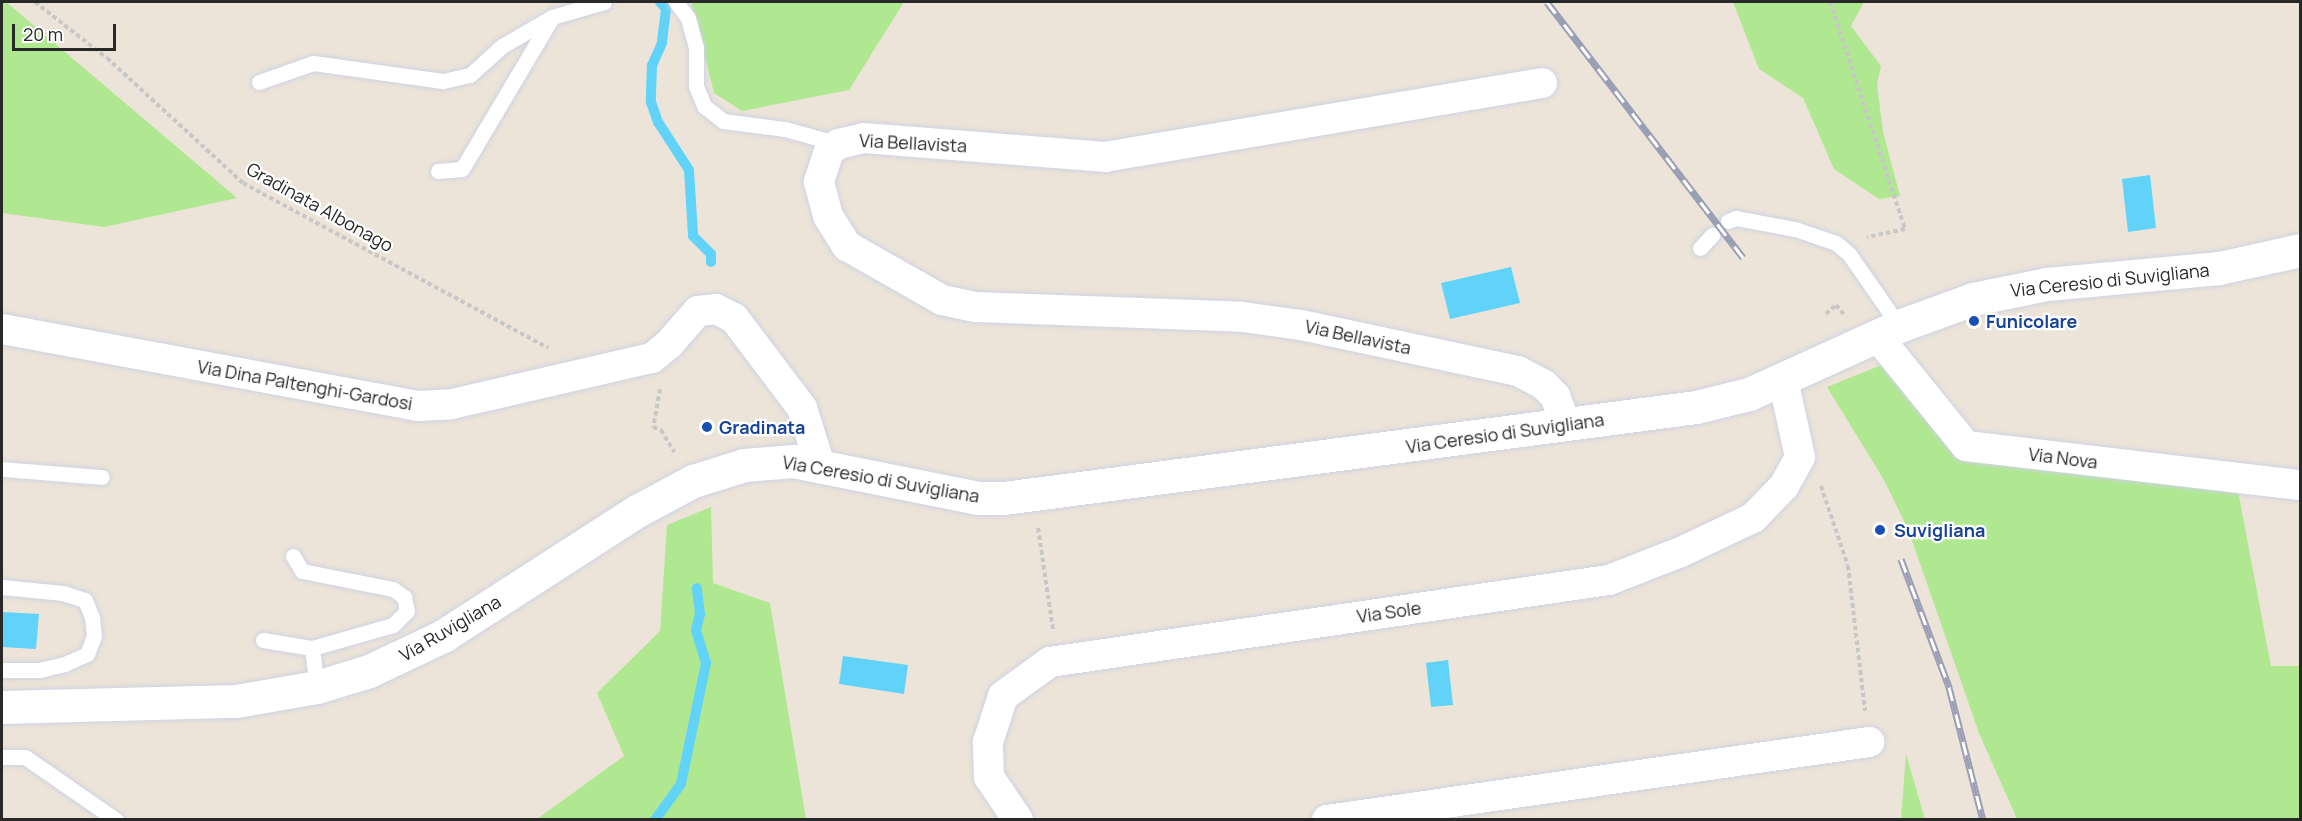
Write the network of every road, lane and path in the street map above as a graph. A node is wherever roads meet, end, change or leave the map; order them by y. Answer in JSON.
{"nodes":[{"id":1,"x":35,"y":2,"type":"edge"},
{"id":2,"x":604,"y":2,"type":"edge"},
{"id":3,"x":676,"y":2,"type":"edge"},
{"id":4,"x":1830,"y":2,"type":"edge"},
{"id":5,"x":552,"y":17,"type":"junction"},
{"id":6,"x":259,"y":82,"type":"dead end"},
{"id":7,"x":1542,"y":83,"type":"dead end"},
{"id":8,"x":839,"y":144,"type":"junction"},
{"id":9,"x":438,"y":171,"type":"dead end"},
{"id":10,"x":1728,"y":221,"type":"dead end"},
{"id":11,"x":1712,"y":235,"type":"dead end"},
{"id":12,"x":1836,"y":243,"type":"junction"},
{"id":13,"x":1700,"y":248,"type":"dead end"},
{"id":14,"x":2301,"y":250,"type":"edge"},
{"id":15,"x":1836,"y":304,"type":"dead end"},
{"id":16,"x":1826,"y":314,"type":"dead end"},
{"id":17,"x":2,"y":329,"type":"edge"},
{"id":18,"x":1888,"y":331,"type":"junction"},
{"id":19,"x":593,"y":372,"type":"junction"},
{"id":20,"x":1783,"y":380,"type":"junction"},
{"id":21,"x":662,"y":381,"type":"dead end"},
{"id":22,"x":1566,"y":425,"type":"junction"},
{"id":23,"x":820,"y":465,"type":"junction"},
{"id":24,"x":2,"y":469,"type":"edge"},
{"id":25,"x":102,"y":477,"type":"dead end"},
{"id":26,"x":1818,"y":477,"type":"dead end"},
{"id":27,"x":693,"y":481,"type":"junction"},
{"id":28,"x":2301,"y":485,"type":"edge"},
{"id":29,"x":1034,"y":495,"type":"junction"},
{"id":30,"x":293,"y":556,"type":"dead end"},
{"id":31,"x":2,"y":588,"type":"edge"},
{"id":32,"x":263,"y":640,"type":"dead end"},
{"id":33,"x":312,"y":648,"type":"junction"},
{"id":34,"x":1057,"y":661,"type":"junction"},
{"id":35,"x":2,"y":670,"type":"edge"},
{"id":36,"x":317,"y":687,"type":"junction"},
{"id":37,"x":2,"y":707,"type":"edge"},
{"id":38,"x":1869,"y":742,"type":"joint"},
{"id":39,"x":2,"y":757,"type":"edge"},
{"id":40,"x":116,"y":819,"type":"edge"},
{"id":41,"x":1018,"y":819,"type":"edge"},
{"id":42,"x":1327,"y":819,"type":"edge"}],
"edges":[{"from":1,"to":19,"type":"path","name":"Gradinata Albonago"},
{"from":2,"to":5,"type":"lane"},
{"from":3,"to":8,"type":"lane"},
{"from":4,"to":12,"type":"path"},
{"from":5,"to":6,"type":"lane"},
{"from":5,"to":9,"type":"lane"},
{"from":7,"to":8,"type":"street","name":"Via Bellavista"},
{"from":8,"to":22,"type":"street","name":"Via Bellavista"},
{"from":10,"to":12,"type":"lane"},
{"from":11,"to":13,"type":"lane"},
{"from":12,"to":18,"type":"lane"},
{"from":14,"to":18,"type":"main road","name":"Via Ceresio di Suvigliana"},
{"from":15,"to":16,"type":"path"},
{"from":17,"to":19,"type":"street","name":"Via Dina Paltenghi-Gardosi"},
{"from":18,"to":20,"type":"main road","name":"Via Ceresio di Suvigliana"},
{"from":18,"to":28,"type":"street","name":"Via Nova"},
{"from":19,"to":23,"type":"street","name":"Via Dina Paltenghi-Gardosi"},
{"from":20,"to":22,"type":"main road","name":"Via Ceresio di Suvigliana"},
{"from":20,"to":34,"type":"street","name":"Via Sole"},
{"from":21,"to":27,"type":"path"},
{"from":22,"to":29,"type":"main road","name":"Via Ceresio di Suvigliana"},
{"from":23,"to":27,"type":"main road","name":"Via Ceresio di Suvigliana"},
{"from":23,"to":29,"type":"main road","name":"Via Ceresio di Suvigliana"},
{"from":24,"to":25,"type":"lane"},
{"from":26,"to":38,"type":"path"},
{"from":27,"to":36,"type":"main road","name":"Via Ruvigliana"},
{"from":29,"to":34,"type":"path"},
{"from":30,"to":33,"type":"lane"},
{"from":31,"to":35,"type":"lane"},
{"from":32,"to":33,"type":"lane"},
{"from":33,"to":36,"type":"lane"},
{"from":34,"to":41,"type":"street","name":"Via Sole"},
{"from":36,"to":37,"type":"main road","name":"Via Ruvigliana"},
{"from":38,"to":42,"type":"street"},
{"from":39,"to":40,"type":"lane"}]}
